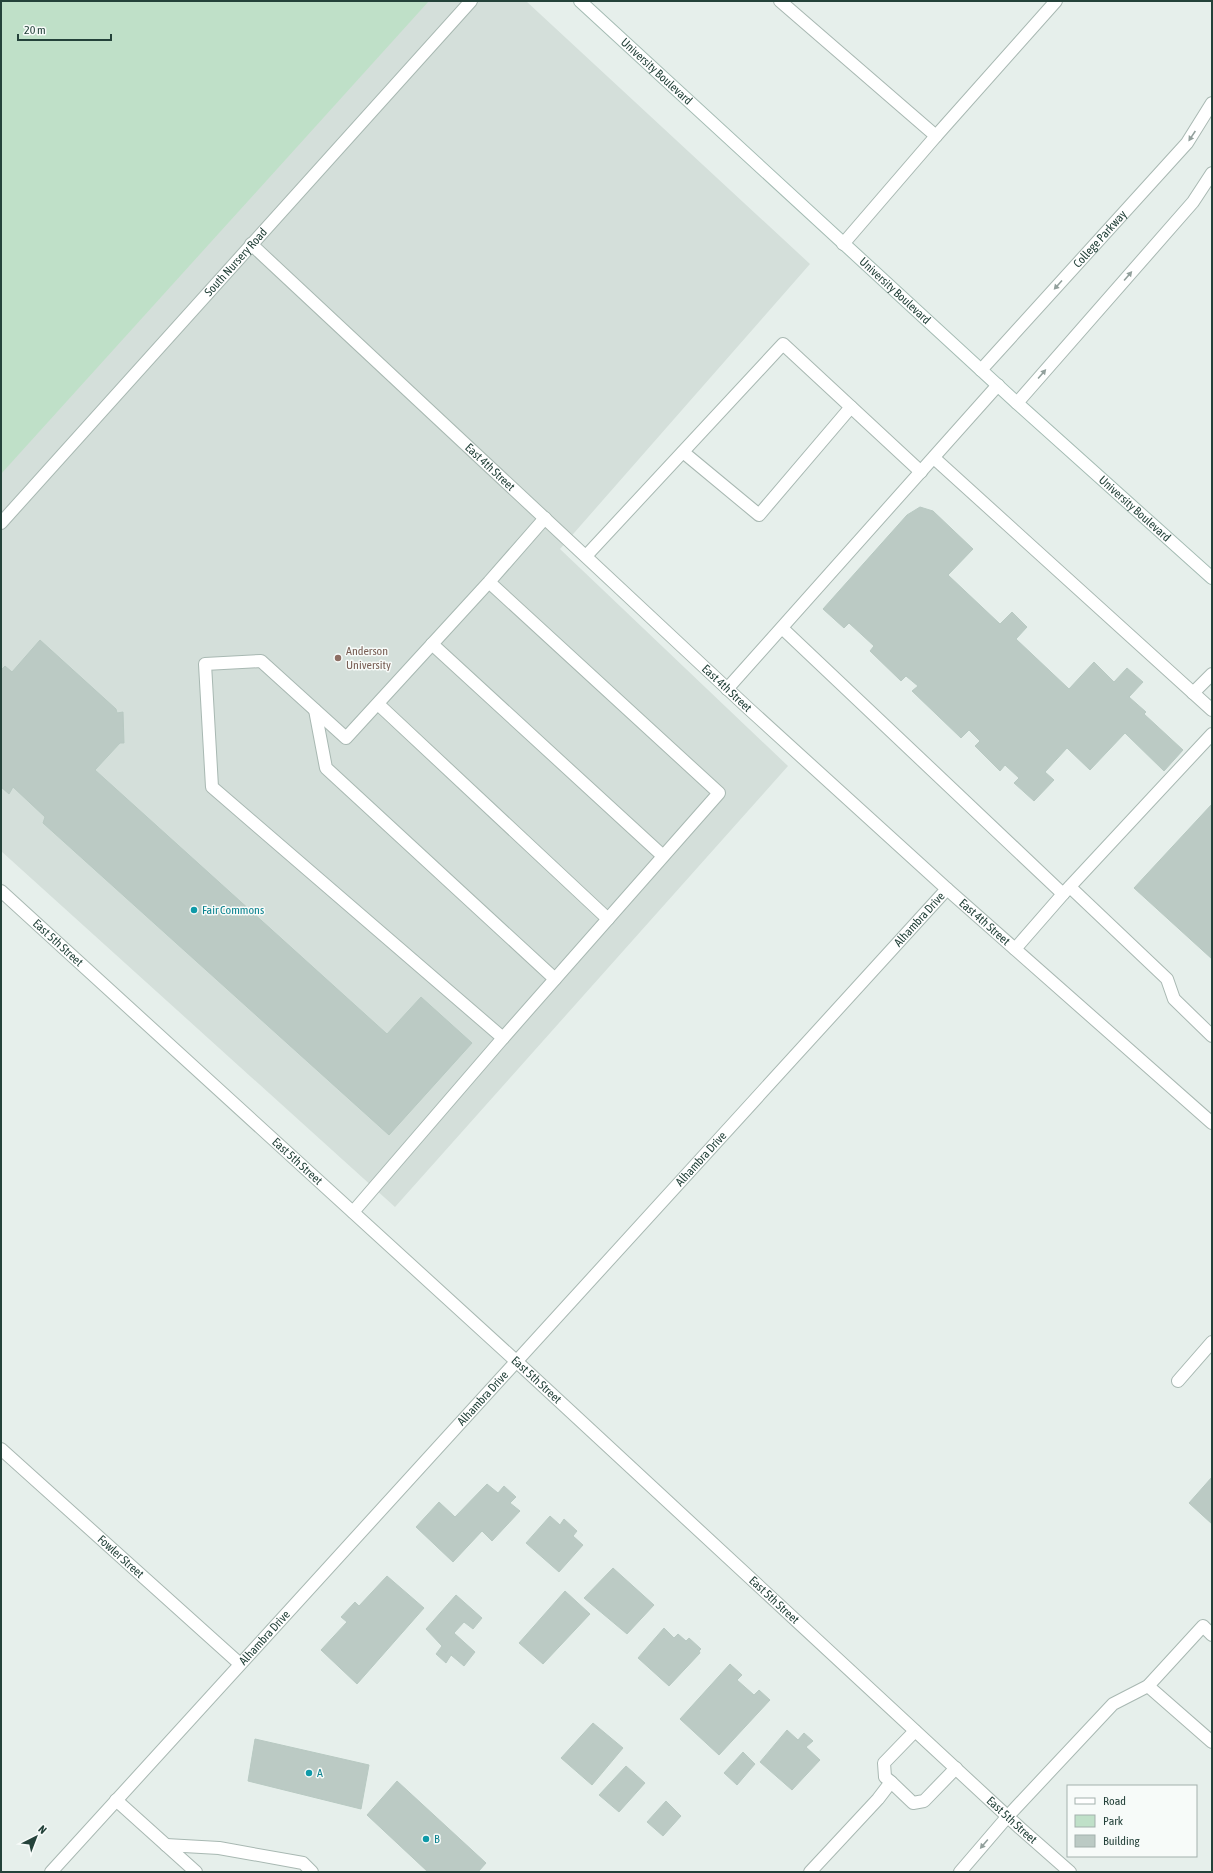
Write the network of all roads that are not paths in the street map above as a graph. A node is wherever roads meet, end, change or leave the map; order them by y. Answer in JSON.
{"nodes":[{"id":1,"x":471,"y":1,"type":"edge"},
{"id":2,"x":580,"y":1,"type":"edge"},
{"id":3,"x":780,"y":1,"type":"edge"},
{"id":4,"x":1056,"y":1,"type":"edge"},
{"id":5,"x":1212,"y":103,"type":"edge"},
{"id":6,"x":936,"y":136,"type":"junction"},
{"id":7,"x":1212,"y":173,"type":"edge"},
{"id":8,"x":251,"y":244,"type":"junction"},
{"id":9,"x":843,"y":244,"type":"junction"},
{"id":10,"x":981,"y":370,"type":"junction"},
{"id":11,"x":998,"y":385,"type":"junction"},
{"id":12,"x":1017,"y":403,"type":"junction"},
{"id":13,"x":851,"y":408,"type":"junction"},
{"id":14,"x":683,"y":452,"type":"junction"},
{"id":15,"x":934,"y":458,"type":"junction"},
{"id":16,"x":921,"y":472,"type":"junction"},
{"id":17,"x":545,"y":518,"type":"junction"},
{"id":18,"x":1,"y":523,"type":"edge"},
{"id":19,"x":586,"y":556,"type":"junction"},
{"id":20,"x":1212,"y":578,"type":"edge"},
{"id":21,"x":489,"y":582,"type":"junction"},
{"id":22,"x":782,"y":628,"type":"junction"},
{"id":23,"x":432,"y":644,"type":"junction"},
{"id":24,"x":1212,"y":674,"type":"edge"},
{"id":25,"x":728,"y":688,"type":"junction"},
{"id":26,"x":1194,"y":693,"type":"junction"},
{"id":27,"x":378,"y":704,"type":"junction"},
{"id":28,"x":315,"y":710,"type":"junction"},
{"id":29,"x":1212,"y":710,"type":"edge"},
{"id":30,"x":1212,"y":734,"type":"edge"},
{"id":31,"x":663,"y":856,"type":"junction"},
{"id":32,"x":947,"y":889,"type":"junction"},
{"id":33,"x":1066,"y":890,"type":"junction"},
{"id":34,"x":1,"y":891,"type":"edge"},
{"id":35,"x":608,"y":919,"type":"junction"},
{"id":36,"x":1015,"y":949,"type":"junction"},
{"id":37,"x":555,"y":979,"type":"junction"},
{"id":38,"x":1212,"y":1036,"type":"edge"},
{"id":39,"x":503,"y":1038,"type":"junction"},
{"id":40,"x":1212,"y":1123,"type":"edge"},
{"id":41,"x":353,"y":1212,"type":"junction"},
{"id":42,"x":1212,"y":1342,"type":"edge"},
{"id":43,"x":516,"y":1361,"type":"junction"},
{"id":44,"x":1178,"y":1381,"type":"dead end"},
{"id":45,"x":1,"y":1449,"type":"edge"},
{"id":46,"x":1212,"y":1635,"type":"edge"},
{"id":47,"x":240,"y":1664,"type":"junction"},
{"id":48,"x":1148,"y":1686,"type":"junction"},
{"id":49,"x":915,"y":1731,"type":"junction"},
{"id":50,"x":1212,"y":1742,"type":"edge"},
{"id":51,"x":956,"y":1768,"type":"junction"},
{"id":52,"x":891,"y":1782,"type":"junction"},
{"id":53,"x":116,"y":1800,"type":"junction"},
{"id":54,"x":1008,"y":1816,"type":"junction"},
{"id":55,"x":166,"y":1845,"type":"junction"},
{"id":56,"x":51,"y":1872,"type":"edge"},
{"id":57,"x":196,"y":1872,"type":"edge"},
{"id":58,"x":312,"y":1872,"type":"edge"},
{"id":59,"x":810,"y":1872,"type":"edge"},
{"id":60,"x":960,"y":1872,"type":"edge"},
{"id":61,"x":1070,"y":1872,"type":"edge"}],
"edges":[{"from":1,"to":8,"type":"street","name":"South Nursery Road"},
{"from":2,"to":9,"type":"street","name":"University Boulevard"},
{"from":3,"to":6,"type":"street"},
{"from":4,"to":6,"type":"street"},
{"from":5,"to":10,"type":"street","name":"College Parkway","one_way":true},
{"from":6,"to":9,"type":"street"},
{"from":12,"to":7,"type":"street","one_way":true},
{"from":8,"to":17,"type":"street","name":"East 4th Street"},
{"from":8,"to":18,"type":"street","name":"South Nursery Road"},
{"from":9,"to":10,"type":"street","name":"University Boulevard"},
{"from":10,"to":11,"type":"street","name":"University Boulevard"},
{"from":11,"to":12,"type":"street","name":"University Boulevard"},
{"from":11,"to":15,"type":"street"},
{"from":12,"to":20,"type":"street","name":"University Boulevard"},
{"from":13,"to":14,"type":"street"},
{"from":13,"to":14,"type":"street"},
{"from":13,"to":16,"type":"street"},
{"from":14,"to":19,"type":"street"},
{"from":15,"to":16,"type":"street"},
{"from":15,"to":26,"type":"street"},
{"from":16,"to":22,"type":"street"},
{"from":17,"to":19,"type":"street","name":"East 4th Street"},
{"from":17,"to":21,"type":"street"},
{"from":19,"to":25,"type":"street","name":"East 4th Street"},
{"from":21,"to":23,"type":"street"},
{"from":21,"to":31,"type":"street"},
{"from":22,"to":25,"type":"street"},
{"from":22,"to":33,"type":"street"},
{"from":23,"to":27,"type":"street"},
{"from":23,"to":31,"type":"street"},
{"from":24,"to":26,"type":"street"},
{"from":25,"to":32,"type":"street","name":"East 4th Street"},
{"from":26,"to":29,"type":"street"},
{"from":27,"to":28,"type":"street"},
{"from":27,"to":35,"type":"street"},
{"from":28,"to":37,"type":"street"},
{"from":28,"to":39,"type":"street"},
{"from":30,"to":33,"type":"street"},
{"from":31,"to":35,"type":"street"},
{"from":32,"to":36,"type":"street","name":"East 4th Street"},
{"from":32,"to":43,"type":"street","name":"Alhambra Drive"},
{"from":33,"to":36,"type":"street"},
{"from":33,"to":38,"type":"street"},
{"from":34,"to":41,"type":"street","name":"East 5th Street"},
{"from":35,"to":37,"type":"street"},
{"from":36,"to":40,"type":"street","name":"East 4th Street"},
{"from":37,"to":39,"type":"street"},
{"from":39,"to":41,"type":"street"},
{"from":41,"to":43,"type":"street","name":"East 5th Street"},
{"from":42,"to":44,"type":"street"},
{"from":43,"to":47,"type":"street","name":"Alhambra Drive"},
{"from":43,"to":49,"type":"street","name":"East 5th Street"},
{"from":45,"to":47,"type":"street","name":"Fowler Street"},
{"from":46,"to":48,"type":"street"},
{"from":47,"to":53,"type":"street","name":"Alhambra Drive"},
{"from":48,"to":50,"type":"street"},
{"from":48,"to":54,"type":"street"},
{"from":49,"to":51,"type":"street","name":"East 5th Street"},
{"from":49,"to":52,"type":"street"},
{"from":51,"to":52,"type":"street"},
{"from":51,"to":54,"type":"street","name":"East 5th Street"},
{"from":52,"to":59,"type":"street"},
{"from":53,"to":55,"type":"street"},
{"from":53,"to":56,"type":"street","name":"Alhambra Drive"},
{"from":54,"to":60,"type":"street","one_way":true},
{"from":54,"to":61,"type":"street","name":"East 5th Street"},
{"from":55,"to":57,"type":"street"},
{"from":55,"to":58,"type":"street"}]}
